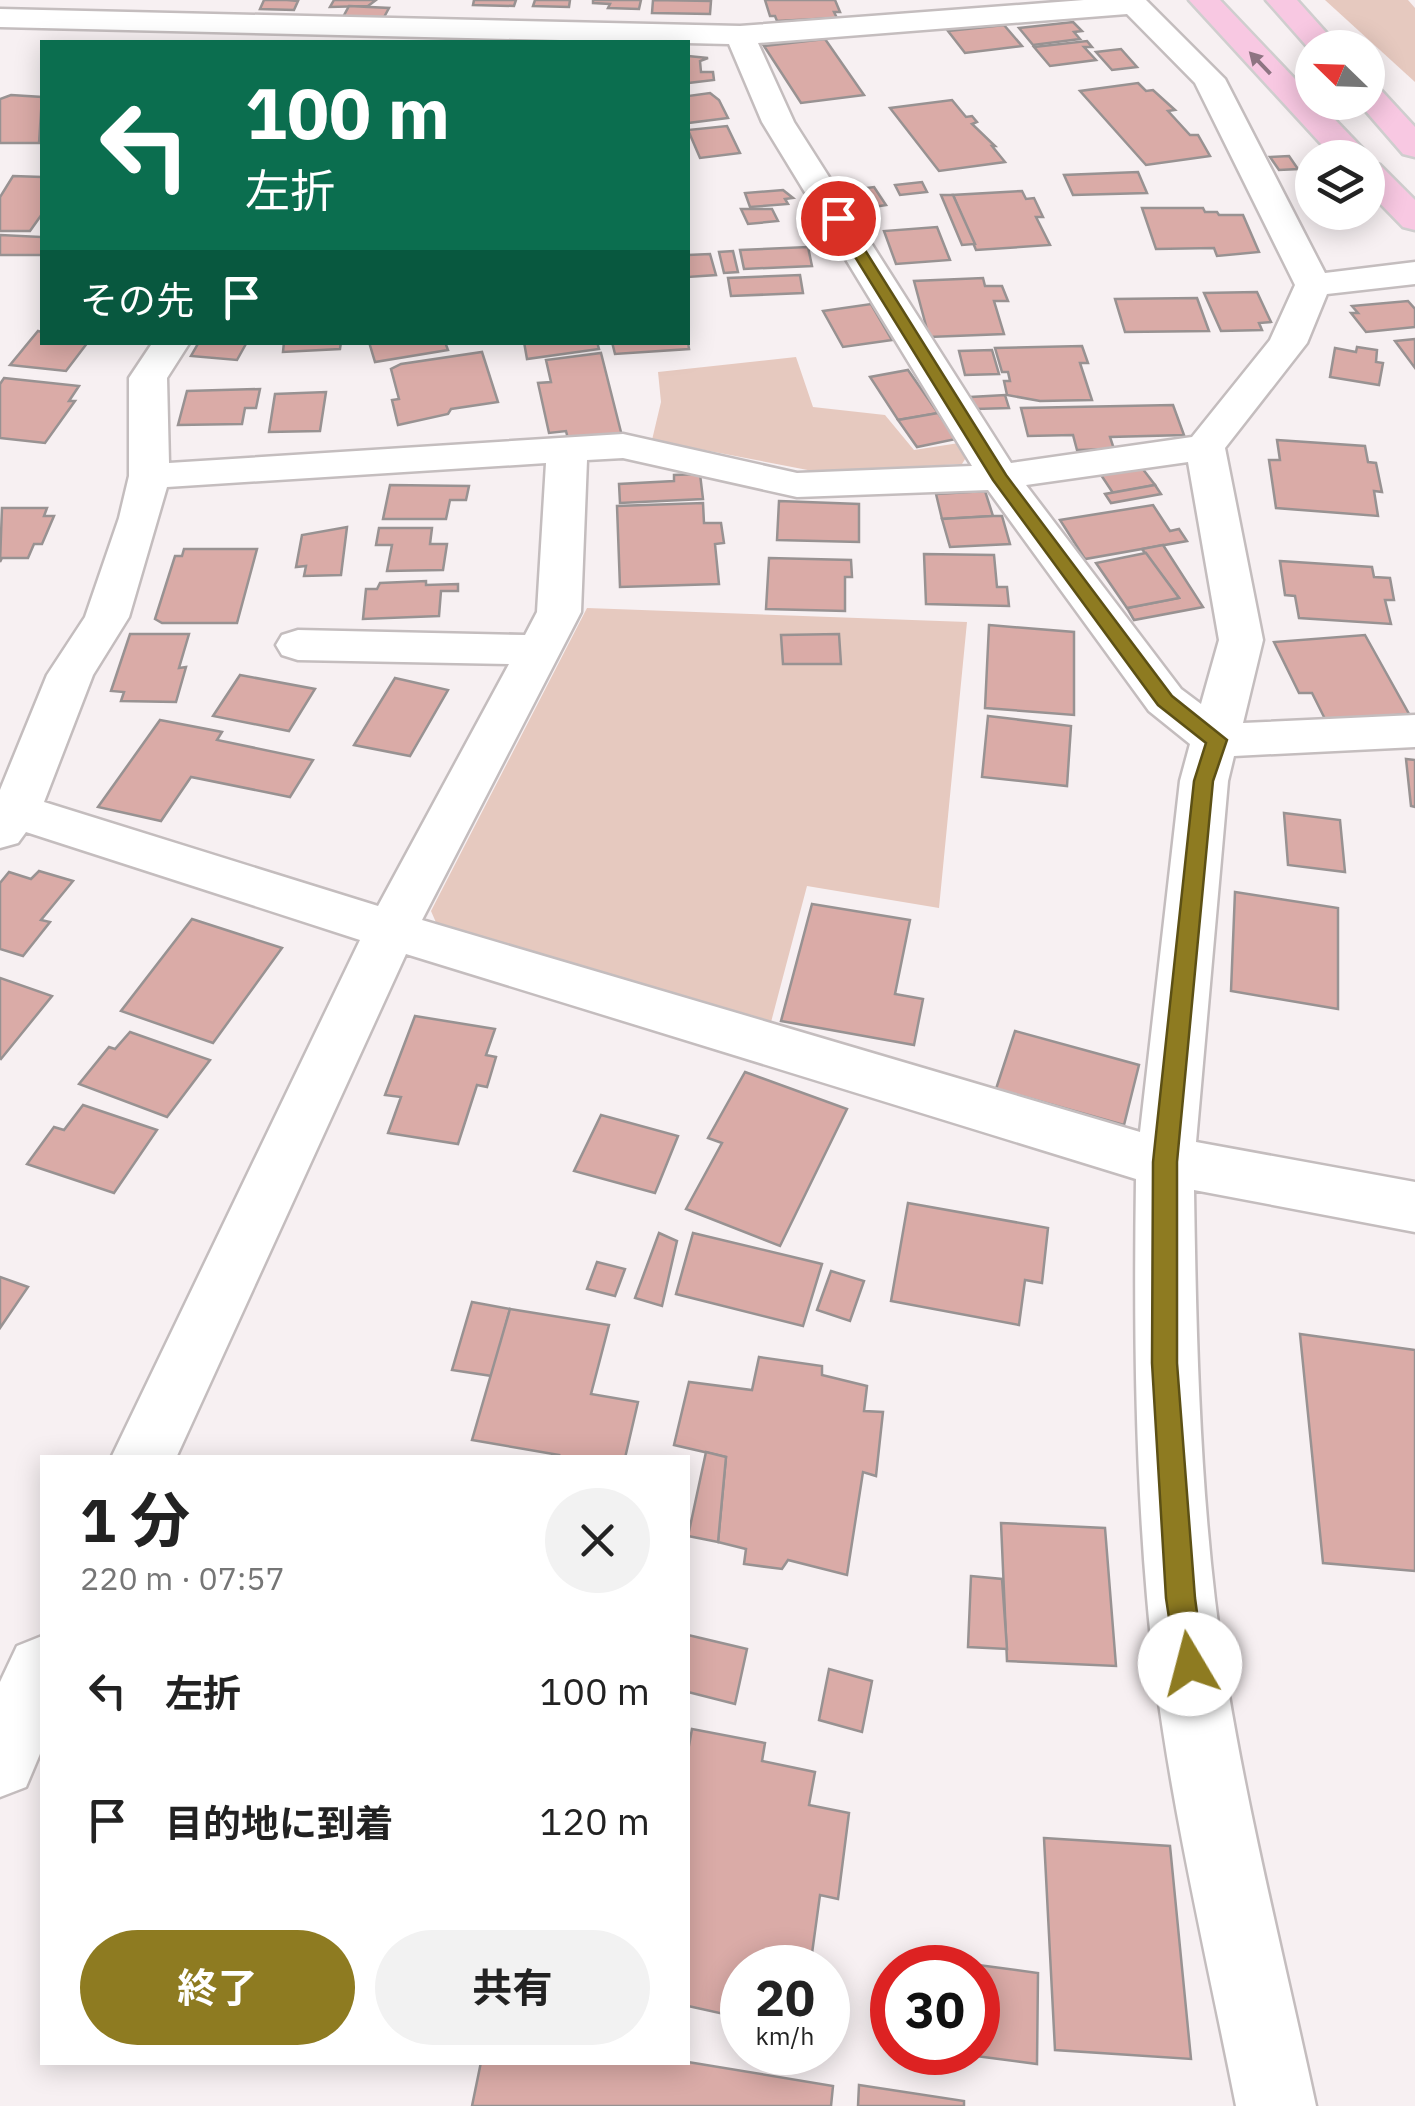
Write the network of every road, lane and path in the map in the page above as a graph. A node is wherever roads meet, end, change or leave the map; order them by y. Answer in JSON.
{"nodes":[{"id":1,"x":1204,"y":0,"type":"edge"},
{"id":2,"x":1282,"y":0,"type":"edge"},
{"id":3,"x":0,"y":18,"type":"edge"},
{"id":4,"x":1309,"y":30,"type":"edge"},
{"id":5,"x":740,"y":35,"type":"junction"},
{"id":6,"x":566,"y":38,"type":"edge"},
{"id":7,"x":1385,"y":113,"type":"edge"},
{"id":8,"x":1336,"y":140,"type":"edge"},
{"id":9,"x":1415,"y":147,"type":"edge"},
{"id":10,"x":1385,"y":189,"type":"edge"},
{"id":11,"x":1415,"y":220,"type":"edge"},
{"id":12,"x":1415,"y":274,"type":"edge"},
{"id":13,"x":1314,"y":285,"type":"junction"},
{"id":14,"x":170,"y":345,"type":"edge"},
{"id":15,"x":1205,"y":447,"type":"junction"},
{"id":16,"x":568,"y":452,"type":"junction"},
{"id":17,"x":149,"y":476,"type":"junction"},
{"id":18,"x":999,"y":477,"type":"junction"},
{"id":19,"x":298,"y":645,"type":"dead end"},
{"id":20,"x":539,"y":650,"type":"junction"},
{"id":21,"x":1415,"y":731,"type":"edge"},
{"id":22,"x":1217,"y":740,"type":"junction"},
{"id":23,"x":5,"y":817,"type":"edge"},
{"id":24,"x":391,"y":930,"type":"junction"},
{"id":25,"x":1165,"y":1162,"type":"junction"},
{"id":26,"x":1415,"y":1207,"type":"edge"},
{"id":27,"x":144,"y":1455,"type":"edge"},
{"id":28,"x":40,"y":1675,"type":"edge"},
{"id":29,"x":0,"y":1761,"type":"edge"},
{"id":30,"x":1276,"y":2106,"type":"edge"}],
"edges":[{"from":8,"to":1,"type":"main road","one_way":true},
{"from":2,"to":4,"type":"main road"},
{"from":3,"to":6,"type":"street"},
{"from":5,"to":6,"type":"street"},
{"from":5,"to":13,"type":"street"},
{"from":5,"to":18,"type":"street"},
{"from":7,"to":9,"type":"main road"},
{"from":10,"to":11,"type":"main road"},
{"from":12,"to":13,"type":"street"},
{"from":13,"to":15,"type":"street"},
{"from":14,"to":17,"type":"street"},
{"from":15,"to":18,"type":"street"},
{"from":15,"to":22,"type":"street"},
{"from":16,"to":17,"type":"street"},
{"from":16,"to":18,"type":"street"},
{"from":16,"to":20,"type":"street"},
{"from":17,"to":23,"type":"street"},
{"from":18,"to":22,"type":"street"},
{"from":19,"to":20,"type":"street"},
{"from":20,"to":24,"type":"street"},
{"from":21,"to":22,"type":"street"},
{"from":22,"to":25,"type":"street"},
{"from":23,"to":24,"type":"street"},
{"from":24,"to":25,"type":"street"},
{"from":24,"to":27,"type":"street"},
{"from":25,"to":26,"type":"street"},
{"from":25,"to":30,"type":"street"},
{"from":28,"to":29,"type":"street"}]}
